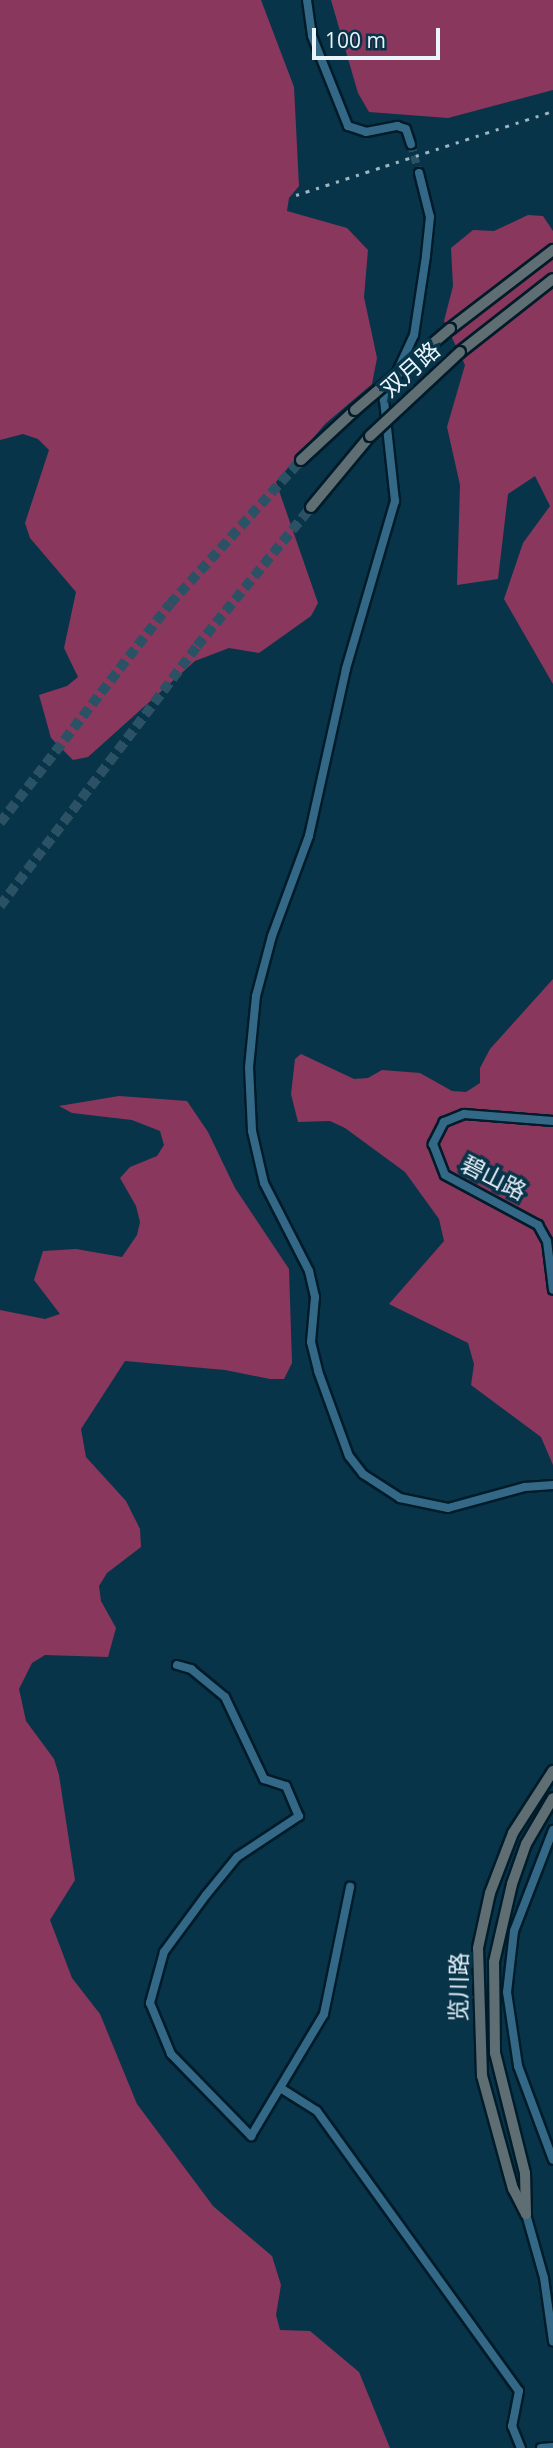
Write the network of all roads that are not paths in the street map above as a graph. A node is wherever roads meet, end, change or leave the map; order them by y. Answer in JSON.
{"nodes":[{"id":1,"x":307,"y":0,"type":"edge"},
{"id":2,"x":411,"y":144,"type":"tunnel mouth"},
{"id":3,"x":419,"y":173,"type":"tunnel mouth"},
{"id":4,"x":553,"y":250,"type":"edge"},
{"id":5,"x":553,"y":279,"type":"edge"},
{"id":6,"x":301,"y":460,"type":"tunnel mouth"},
{"id":7,"x":311,"y":507,"type":"tunnel mouth"},
{"id":8,"x":553,"y":1121,"type":"edge"},
{"id":9,"x":553,"y":1290,"type":"edge"},
{"id":10,"x":553,"y":1485,"type":"edge"},
{"id":11,"x":177,"y":1665,"type":"dead end"},
{"id":12,"x":553,"y":1771,"type":"edge"},
{"id":13,"x":553,"y":1798,"type":"edge"},
{"id":14,"x":527,"y":1807,"type":"junction"},
{"id":15,"x":542,"y":1815,"type":"junction"},
{"id":16,"x":553,"y":1830,"type":"edge"},
{"id":17,"x":350,"y":1887,"type":"dead end"},
{"id":18,"x":282,"y":2089,"type":"junction"},
{"id":19,"x":553,"y":2160,"type":"edge"},
{"id":20,"x":526,"y":2214,"type":"junction"},
{"id":21,"x":553,"y":2341,"type":"edge"},
{"id":22,"x":553,"y":2446,"type":"edge"},
{"id":23,"x":521,"y":2448,"type":"edge"},
{"id":24,"x":541,"y":2448,"type":"edge"}],
"edges":[{"from":1,"to":2,"type":"street"},
{"from":3,"to":10,"type":"street"},
{"from":4,"to":6,"type":"street","name":"双月路","bridge":true},
{"from":5,"to":7,"type":"street","name":"双月路","bridge":true},
{"from":8,"to":9,"type":"street","name":"碧山路"},
{"from":11,"to":18,"type":"street"},
{"from":12,"to":14,"type":"street","name":"览川路"},
{"from":13,"to":15,"type":"street","name":"览川路"},
{"from":14,"to":15,"type":"street"},
{"from":14,"to":20,"type":"street","name":"览川路"},
{"from":15,"to":20,"type":"street","name":"览川路"},
{"from":16,"to":19,"type":"street"},
{"from":17,"to":18,"type":"street"},
{"from":18,"to":23,"type":"street"},
{"from":20,"to":21,"type":"street","name":"览川路"},
{"from":22,"to":24,"type":"street"}]}
